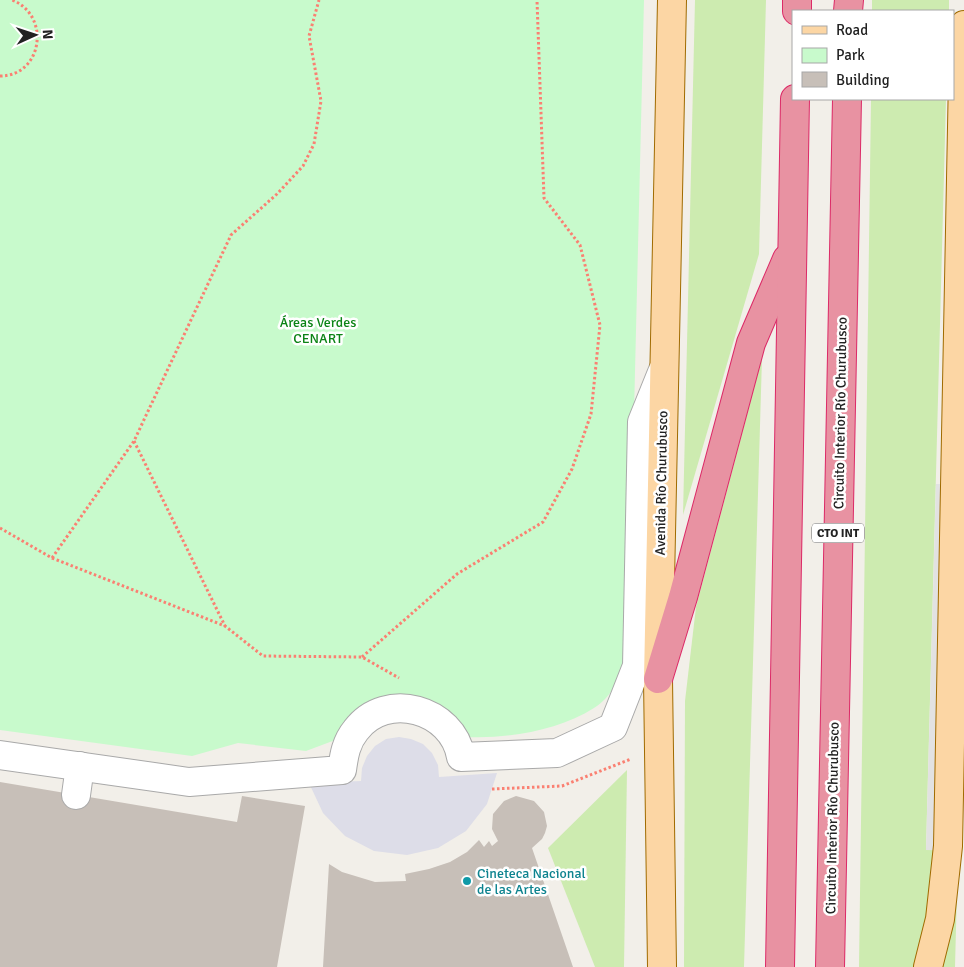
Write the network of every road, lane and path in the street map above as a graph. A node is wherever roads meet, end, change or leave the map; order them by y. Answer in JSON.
{"nodes":[{"id":1,"x":12,"y":0,"type":"edge"},
{"id":2,"x":319,"y":0,"type":"edge"},
{"id":3,"x":538,"y":0,"type":"edge"},
{"id":4,"x":672,"y":0,"type":"edge"},
{"id":5,"x":964,"y":25,"type":"edge"},
{"id":6,"x":0,"y":76,"type":"edge"},
{"id":7,"x":795,"y":100,"type":"edge"},
{"id":8,"x":847,"y":100,"type":"edge"},
{"id":9,"x":792,"y":249,"type":"junction"},
{"id":10,"x":663,"y":370,"type":"junction"},
{"id":11,"x":134,"y":441,"type":"junction"},
{"id":12,"x":0,"y":528,"type":"edge"},
{"id":13,"x":52,"y":558,"type":"junction"},
{"id":14,"x":226,"y":626,"type":"junction"},
{"id":15,"x":362,"y":657,"type":"junction"},
{"id":16,"x":658,"y":679,"type":"junction"},
{"id":17,"x":425,"y":712,"type":"junction"},
{"id":18,"x":0,"y":755,"type":"edge"},
{"id":19,"x":80,"y":766,"type":"junction"},
{"id":20,"x":76,"y":795,"type":"dead end"},
{"id":21,"x":662,"y":967,"type":"edge"},
{"id":22,"x":780,"y":967,"type":"edge"},
{"id":23,"x":830,"y":967,"type":"edge"},
{"id":24,"x":928,"y":967,"type":"edge"}],
"edges":[{"from":1,"to":6,"type":"path"},
{"from":2,"to":11,"type":"path"},
{"from":3,"to":15,"type":"path"},
{"from":4,"to":10,"type":"main road","name":"Avenida Río Churubusco"},
{"from":5,"to":24,"type":"main road"},
{"from":7,"to":9,"type":"highway"},
{"from":8,"to":23,"type":"highway","name":"Circuito Interior Río Churubusco","number":"CTO INT"},
{"from":9,"to":16,"type":"highway"},
{"from":9,"to":22,"type":"highway"},
{"from":10,"to":16,"type":"main road","name":"Avenida Río Churubusco"},
{"from":10,"to":17,"type":"lane"},
{"from":11,"to":13,"type":"path"},
{"from":11,"to":14,"type":"path"},
{"from":12,"to":13,"type":"path"},
{"from":13,"to":14,"type":"path"},
{"from":14,"to":15,"type":"path"},
{"from":15,"to":17,"type":"path"},
{"from":16,"to":21,"type":"main road","name":"Avenida Río Churubusco"},
{"from":17,"to":19,"type":"lane"},
{"from":18,"to":19,"type":"lane"},
{"from":19,"to":20,"type":"lane"}]}
